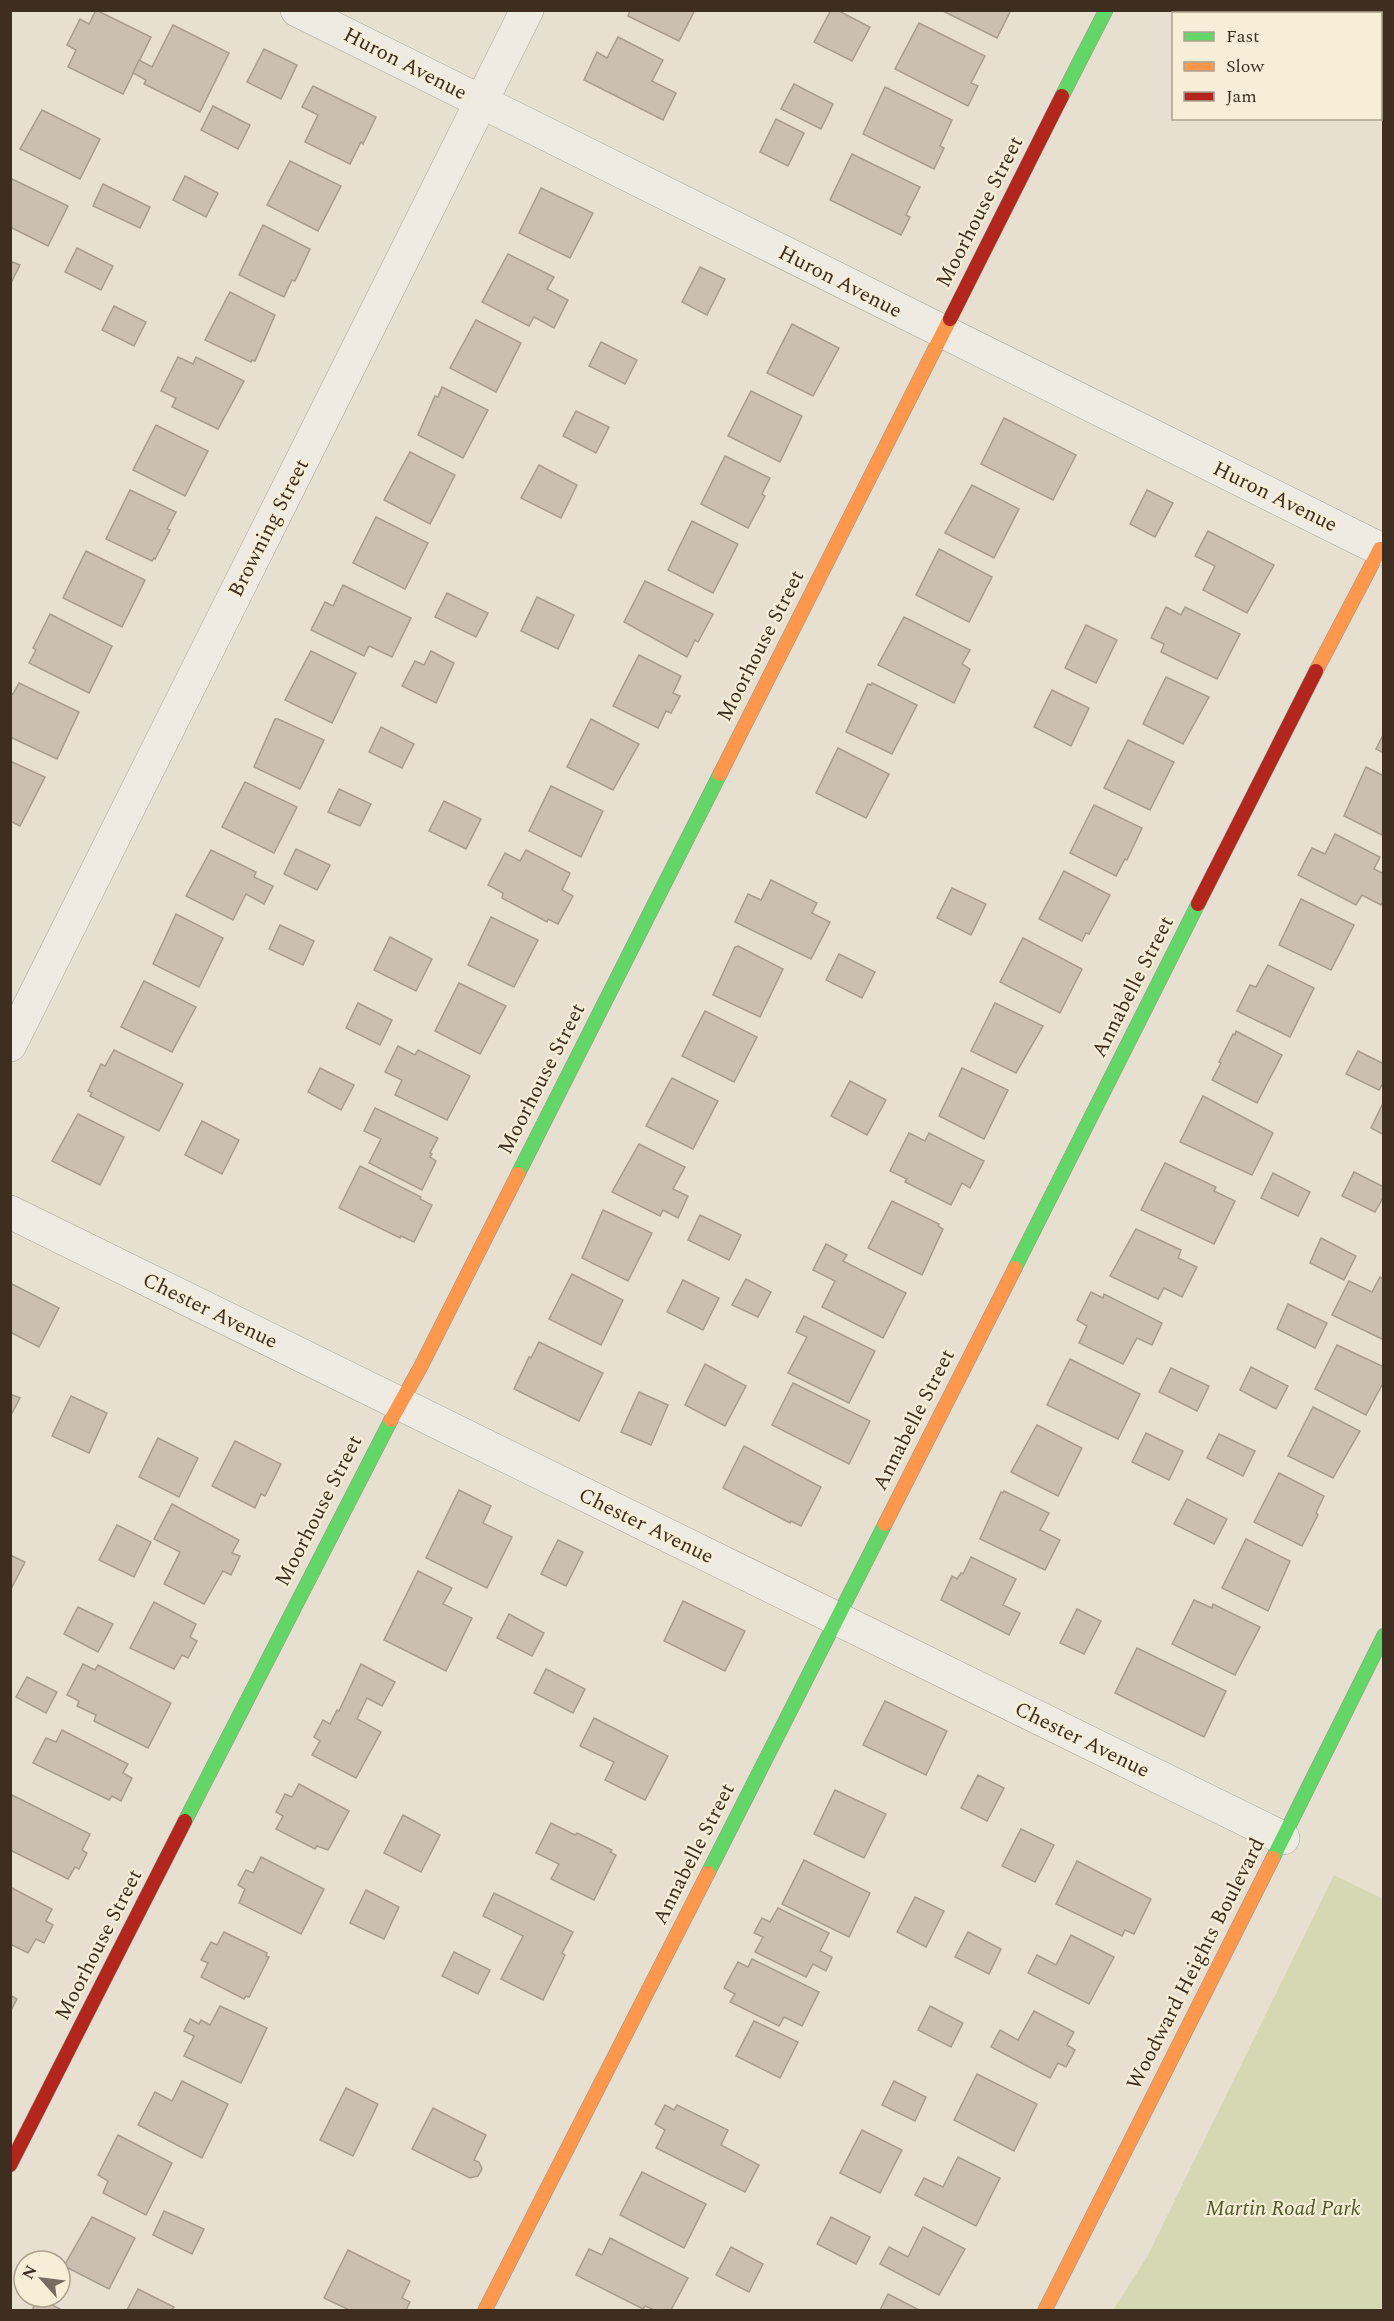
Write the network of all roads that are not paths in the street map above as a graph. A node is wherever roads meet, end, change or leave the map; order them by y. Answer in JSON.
{"nodes":[{"id":1,"x":297,"y":10,"type":"edge"},
{"id":2,"x":527,"y":10,"type":"edge"},
{"id":3,"x":1106,"y":10,"type":"edge"},
{"id":4,"x":481,"y":103,"type":"junction"},
{"id":5,"x":943,"y":333,"type":"junction"},
{"id":6,"x":1382,"y":550,"type":"edge"},
{"id":7,"x":10,"y":1045,"type":"edge"},
{"id":8,"x":10,"y":1212,"type":"edge"},
{"id":9,"x":399,"y":1404,"type":"junction"},
{"id":10,"x":837,"y":1620,"type":"junction"},
{"id":11,"x":1383,"y":1635,"type":"edge"},
{"id":12,"x":1283,"y":1838,"type":"junction"},
{"id":13,"x":10,"y":2165,"type":"edge"},
{"id":14,"x":485,"y":2310,"type":"edge"},
{"id":15,"x":1045,"y":2310,"type":"edge"}],
"edges":[{"from":1,"to":4,"type":"street","name":"Huron Avenue"},
{"from":2,"to":4,"type":"street","name":"Browning Street"},
{"from":3,"to":5,"type":"street","name":"Moorhouse Street"},
{"from":4,"to":5,"type":"street","name":"Huron Avenue"},
{"from":4,"to":7,"type":"street","name":"Browning Street"},
{"from":5,"to":6,"type":"street","name":"Huron Avenue"},
{"from":5,"to":9,"type":"street","name":"Moorhouse Street"},
{"from":6,"to":10,"type":"street","name":"Annabelle Street"},
{"from":8,"to":9,"type":"street","name":"Chester Avenue"},
{"from":9,"to":10,"type":"street","name":"Chester Avenue"},
{"from":9,"to":13,"type":"street","name":"Moorhouse Street"},
{"from":10,"to":12,"type":"street","name":"Chester Avenue"},
{"from":10,"to":14,"type":"street","name":"Annabelle Street"},
{"from":11,"to":12,"type":"street","name":"Woodward Heights Boulevard"},
{"from":12,"to":15,"type":"street","name":"Woodward Heights Boulevard"}]}
